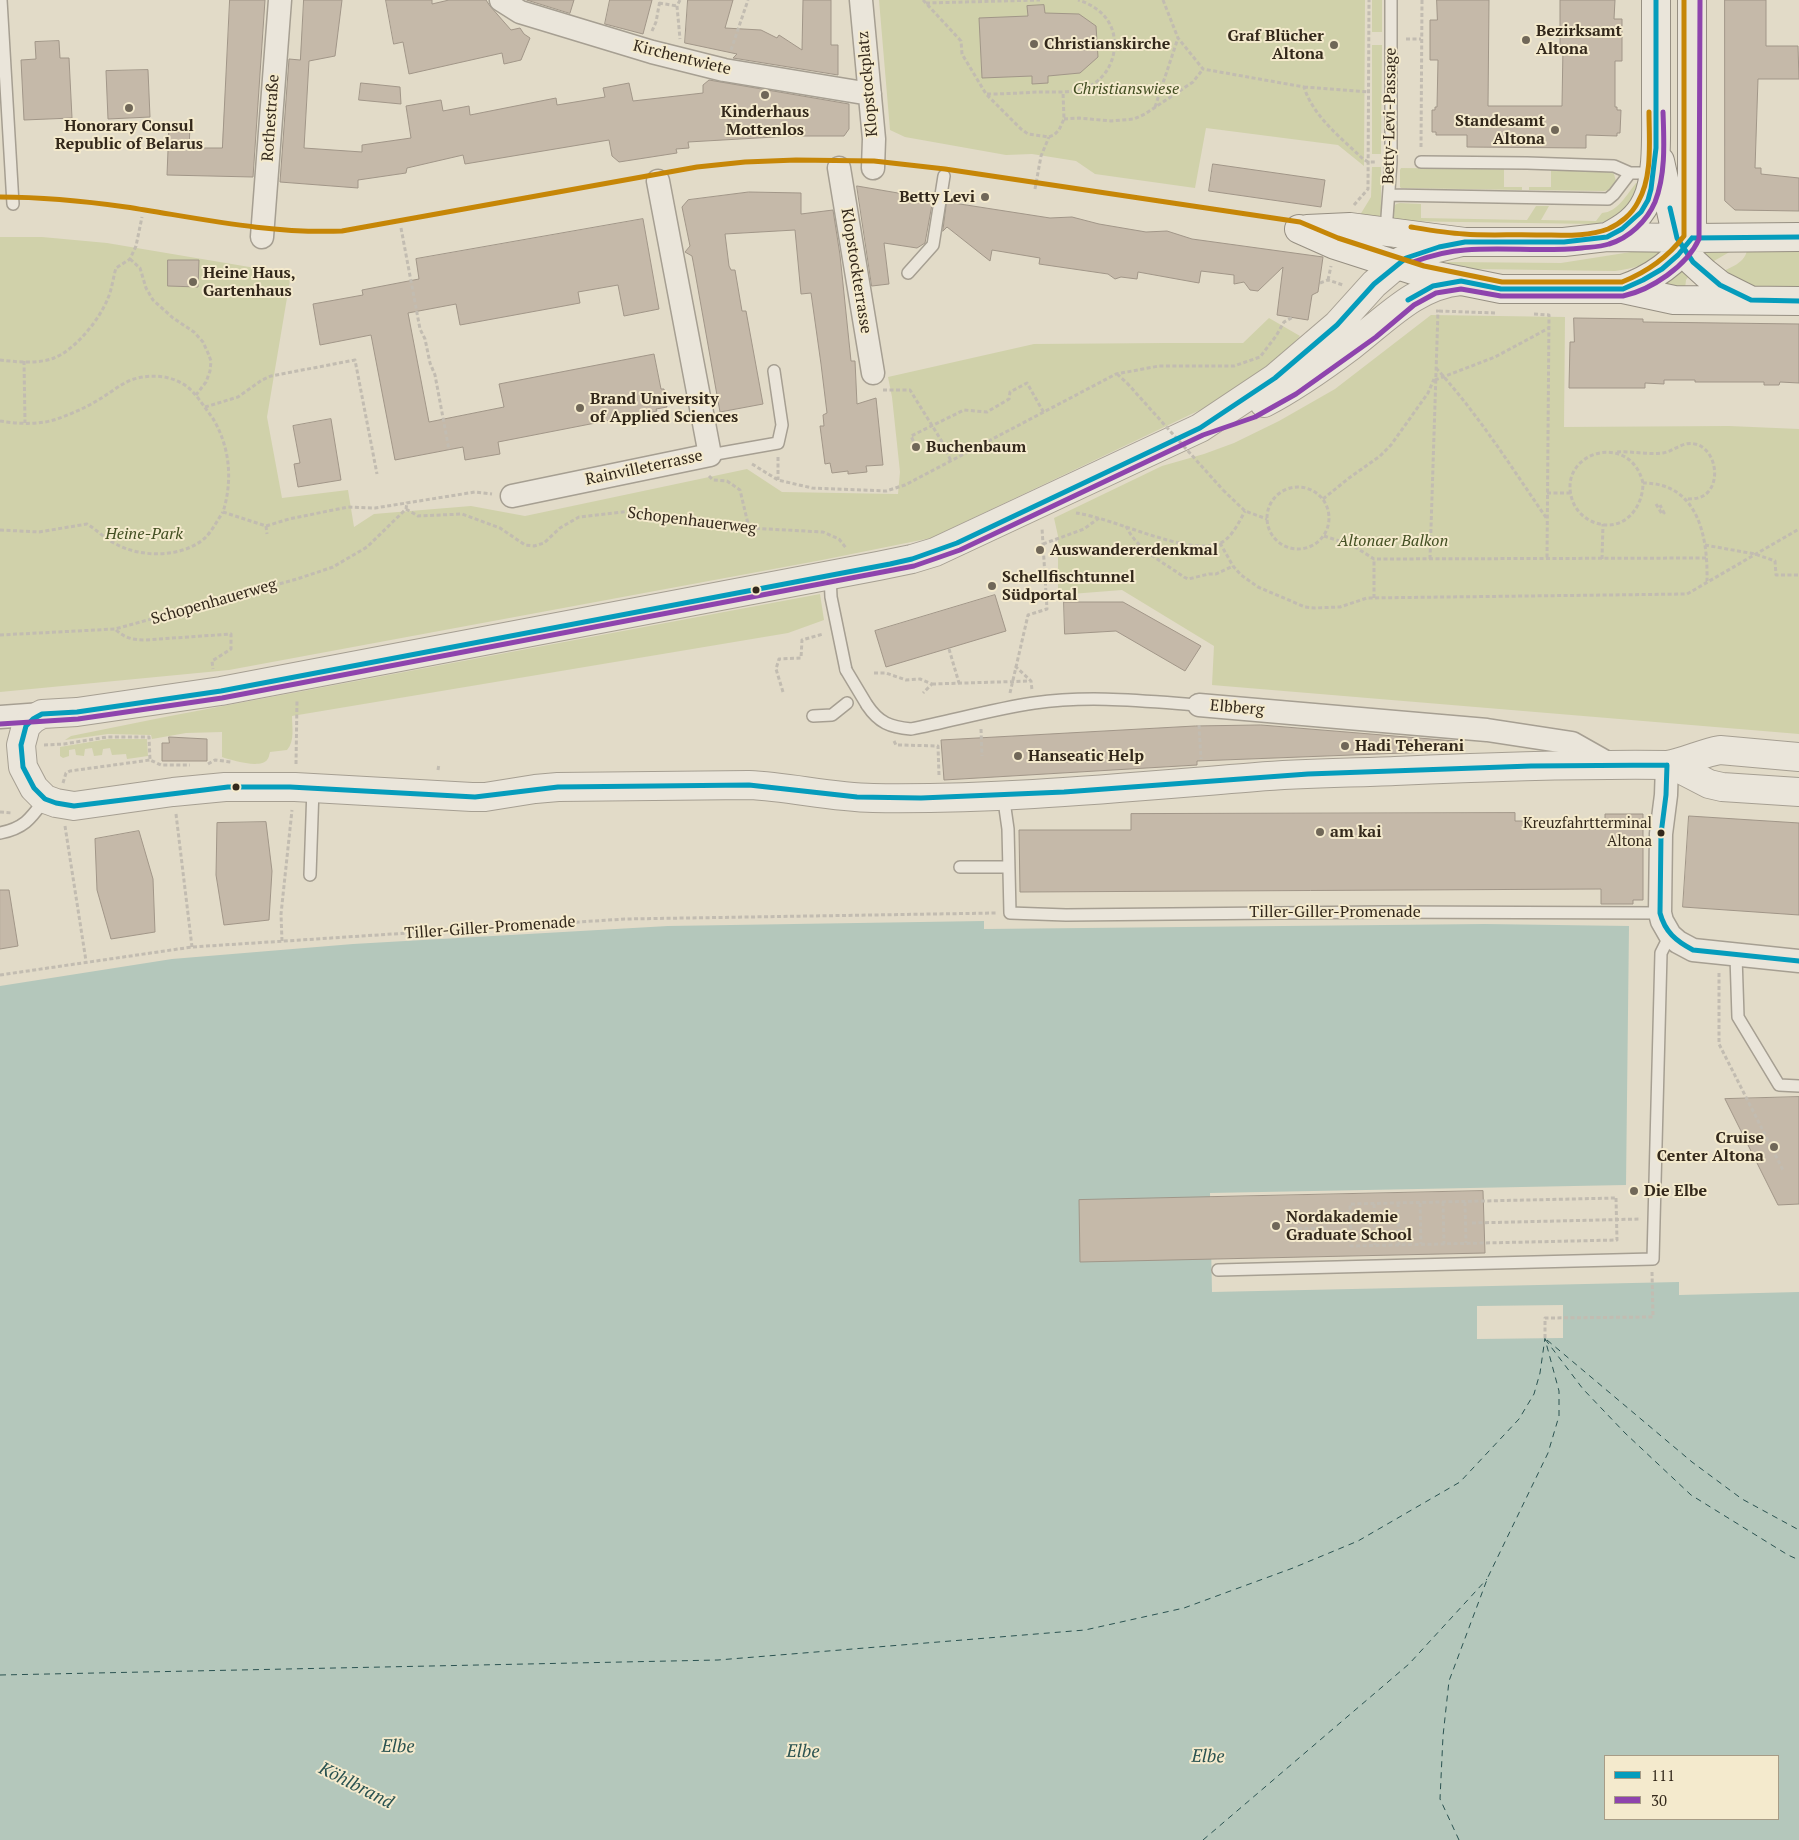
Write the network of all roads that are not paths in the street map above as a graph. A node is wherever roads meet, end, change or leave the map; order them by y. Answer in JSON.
{"nodes":[{"id":1,"x":1,"y":0,"type":"edge"},
{"id":2,"x":280,"y":0,"type":"edge"},
{"id":3,"x":502,"y":0,"type":"edge"},
{"id":4,"x":861,"y":0,"type":"edge"},
{"id":5,"x":1391,"y":0,"type":"edge"},
{"id":6,"x":1656,"y":0,"type":"edge"},
{"id":7,"x":1692,"y":0,"type":"edge"},
{"id":8,"x":870,"y":94,"type":"junction"},
{"id":9,"x":1421,"y":162,"type":"road end"},
{"id":10,"x":1646,"y":165,"type":"junction"},
{"id":11,"x":839,"y":168,"type":"dead end"},
{"id":12,"x":873,"y":168,"type":"dead end"},
{"id":13,"x":944,"y":176,"type":"dead end"},
{"id":14,"x":658,"y":181,"type":"dead end"},
{"id":15,"x":1390,"y":192,"type":"junction"},
{"id":16,"x":12,"y":204,"type":"dead end"},
{"id":17,"x":1386,"y":231,"type":"junction"},
{"id":18,"x":262,"y":237,"type":"dead end"},
{"id":19,"x":1607,"y":237,"type":"junction"},
{"id":20,"x":1799,"y":237,"type":"edge"},
{"id":21,"x":1465,"y":242,"type":"junction"},
{"id":22,"x":1684,"y":242,"type":"junction"},
{"id":23,"x":1412,"y":264,"type":"junction"},
{"id":24,"x":908,"y":273,"type":"dead end"},
{"id":25,"x":1461,"y":281,"type":"junction"},
{"id":26,"x":1623,"y":290,"type":"junction"},
{"id":27,"x":1751,"y":300,"type":"junction"},
{"id":28,"x":1799,"y":301,"type":"edge"},
{"id":29,"x":1421,"y":304,"type":"junction"},
{"id":30,"x":774,"y":372,"type":"dead end"},
{"id":31,"x":873,"y":373,"type":"road end"},
{"id":32,"x":1200,"y":428,"type":"junction"},
{"id":33,"x":708,"y":464,"type":"junction"},
{"id":34,"x":512,"y":496,"type":"dead end"},
{"id":35,"x":831,"y":586,"type":"junction"},
{"id":36,"x":848,"y":703,"type":"dead end"},
{"id":37,"x":1199,"y":710,"type":"joint"},
{"id":38,"x":42,"y":714,"type":"junction"},
{"id":39,"x":813,"y":716,"type":"dead end"},
{"id":40,"x":0,"y":717,"type":"edge"},
{"id":41,"x":1799,"y":757,"type":"edge"},
{"id":42,"x":1611,"y":765,"type":"junction"},
{"id":43,"x":1668,"y":765,"type":"junction"},
{"id":44,"x":304,"y":787,"type":"junction"},
{"id":45,"x":1799,"y":792,"type":"edge"},
{"id":46,"x":1003,"y":794,"type":"junction"},
{"id":47,"x":53,"y":802,"type":"junction"},
{"id":48,"x":0,"y":833,"type":"edge"},
{"id":49,"x":960,"y":867,"type":"dead end"},
{"id":50,"x":1008,"y":867,"type":"junction"},
{"id":51,"x":310,"y":875,"type":"dead end"},
{"id":52,"x":1660,"y":913,"type":"junction"},
{"id":53,"x":1670,"y":935,"type":"junction"},
{"id":54,"x":1728,"y":955,"type":"junction"},
{"id":55,"x":1799,"y":961,"type":"edge"},
{"id":56,"x":1799,"y":1086,"type":"edge"},
{"id":57,"x":1218,"y":1270,"type":"dead end"}],
"edges":[{"from":1,"to":16,"type":"lane"},
{"from":2,"to":18,"type":"street","name":"Rothestraße"},
{"from":3,"to":8,"type":"street","name":"Kirchentwiete"},
{"from":4,"to":8,"type":"street","name":"Klopstockplatz"},
{"from":5,"to":15,"type":"lane","name":"Betty-Levi-Passage"},
{"from":6,"to":10,"type":"street"},
{"from":7,"to":22,"type":"street"},
{"from":8,"to":12,"type":"street","name":"Klopstockplatz"},
{"from":9,"to":10,"type":"lane"},
{"from":10,"to":15,"type":"lane"},
{"from":10,"to":19,"type":"street"},
{"from":10,"to":22,"type":"street"},
{"from":11,"to":31,"type":"street","name":"Klopstockterrasse"},
{"from":13,"to":24,"type":"lane"},
{"from":14,"to":33,"type":"street","name":"Rainvilleterrasse"},
{"from":15,"to":17,"type":"lane","name":"Betty-Levi-Passage"},
{"from":17,"to":21,"type":"street"},
{"from":17,"to":23,"type":"street"},
{"from":17,"to":23,"type":"street"},
{"from":19,"to":21,"type":"street"},
{"from":19,"to":22,"type":"street"},
{"from":20,"to":22,"type":"street"},
{"from":21,"to":23,"type":"street"},
{"from":22,"to":26,"type":"street"},
{"from":22,"to":27,"type":"street"},
{"from":23,"to":25,"type":"street"},
{"from":23,"to":29,"type":"street"},
{"from":23,"to":32,"type":"street"},
{"from":25,"to":26,"type":"street"},
{"from":25,"to":29,"type":"street"},
{"from":26,"to":27,"type":"street"},
{"from":27,"to":28,"type":"street"},
{"from":29,"to":32,"type":"street"},
{"from":30,"to":33,"type":"lane"},
{"from":32,"to":35,"type":"street"},
{"from":33,"to":34,"type":"street","name":"Rainvilleterrasse"},
{"from":35,"to":37,"type":"lane","name":"Elbberg","bridge":true},
{"from":35,"to":38,"type":"street"},
{"from":36,"to":39,"type":"lane"},
{"from":37,"to":42,"type":"street","name":"Elbberg"},
{"from":38,"to":40,"type":"street"},
{"from":38,"to":47,"type":"street"},
{"from":41,"to":43,"type":"street"},
{"from":42,"to":43,"type":"street"},
{"from":42,"to":46,"type":"street"},
{"from":43,"to":45,"type":"street"},
{"from":43,"to":52,"type":"street"},
{"from":44,"to":46,"type":"street"},
{"from":44,"to":47,"type":"street"},
{"from":44,"to":51,"type":"lane"},
{"from":46,"to":50,"type":"lane"},
{"from":47,"to":48,"type":"lane"},
{"from":49,"to":50,"type":"lane"},
{"from":50,"to":52,"type":"lane","name":"Tiller-Giller-Promenade"},
{"from":52,"to":53,"type":"street"},
{"from":53,"to":54,"type":"street"},
{"from":53,"to":57,"type":"lane"},
{"from":54,"to":55,"type":"street"},
{"from":54,"to":56,"type":"lane"}]}
